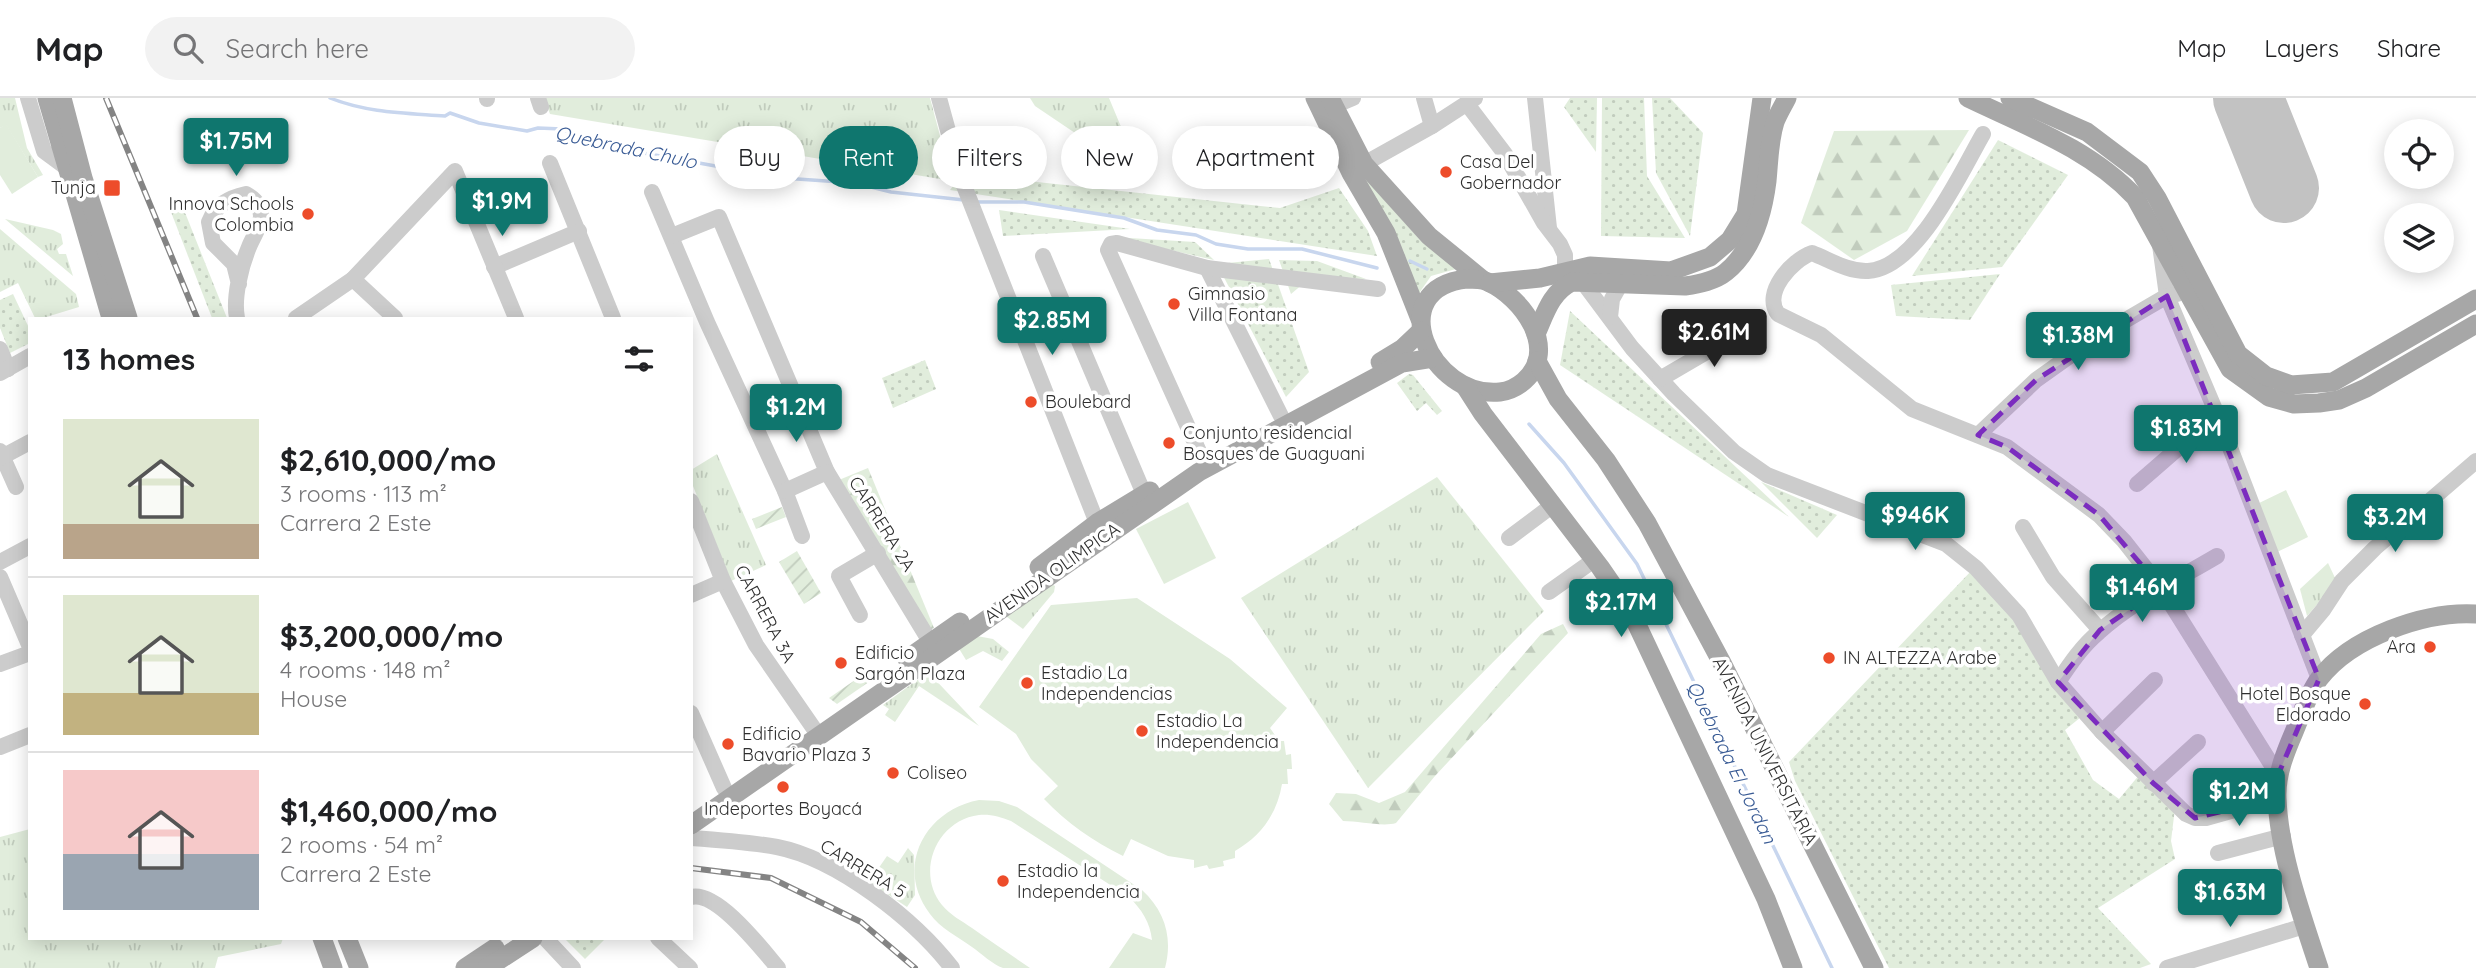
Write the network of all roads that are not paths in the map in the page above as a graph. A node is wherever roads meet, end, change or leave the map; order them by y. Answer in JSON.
{"nodes":[{"id":1,"x":28,"y":98,"type":"edge"},
{"id":2,"x":47,"y":98,"type":"edge"},
{"id":3,"x":62,"y":98,"type":"edge"},
{"id":4,"x":939,"y":98,"type":"edge"},
{"id":5,"x":1315,"y":98,"type":"edge"},
{"id":6,"x":1353,"y":98,"type":"edge"},
{"id":7,"x":1424,"y":98,"type":"edge"},
{"id":8,"x":1535,"y":98,"type":"edge"},
{"id":9,"x":1762,"y":98,"type":"edge"},
{"id":10,"x":1787,"y":98,"type":"edge"},
{"id":11,"x":1968,"y":98,"type":"edge"},
{"id":12,"x":2010,"y":98,"type":"edge"},
{"id":13,"x":1471,"y":101,"type":"edge"},
{"id":14,"x":1332,"y":102,"type":"edge"},
{"id":15,"x":1432,"y":126,"type":"junction"},
{"id":16,"x":1983,"y":134,"type":"dead end"},
{"id":17,"x":550,"y":163,"type":"dead end"},
{"id":18,"x":1364,"y":164,"type":"junction"},
{"id":19,"x":67,"y":168,"type":"junction"},
{"id":20,"x":652,"y":192,"type":"dead end"},
{"id":21,"x":1550,"y":230,"type":"junction"},
{"id":22,"x":579,"y":231,"type":"junction"},
{"id":23,"x":672,"y":236,"type":"junction"},
{"id":24,"x":1043,"y":256,"type":"dead end"},
{"id":25,"x":494,"y":267,"type":"junction"},
{"id":26,"x":1207,"y":268,"type":"junction"},
{"id":27,"x":1573,"y":277,"type":"junction"},
{"id":28,"x":353,"y":279,"type":"junction"},
{"id":29,"x":1486,"y":281,"type":"junction"},
{"id":30,"x":1622,"y":283,"type":"junction"},
{"id":31,"x":239,"y":284,"type":"junction"},
{"id":32,"x":1378,"y":289,"type":"dead end"},
{"id":33,"x":2177,"y":293,"type":"junction"},
{"id":34,"x":2476,"y":299,"type":"edge"},
{"id":35,"x":111,"y":317,"type":"edge"},
{"id":36,"x":128,"y":317,"type":"edge"},
{"id":37,"x":237,"y":317,"type":"edge"},
{"id":38,"x":297,"y":317,"type":"edge"},
{"id":39,"x":395,"y":317,"type":"edge"},
{"id":40,"x":516,"y":317,"type":"edge"},
{"id":41,"x":613,"y":317,"type":"edge"},
{"id":42,"x":1610,"y":317,"type":"junction"},
{"id":43,"x":707,"y":322,"type":"junction"},
{"id":44,"x":2476,"y":324,"type":"edge"},
{"id":45,"x":1420,"y":325,"type":"junction"},
{"id":46,"x":693,"y":327,"type":"edge"},
{"id":47,"x":1749,"y":327,"type":"dead end"},
{"id":48,"x":1536,"y":334,"type":"junction"},
{"id":49,"x":0,"y":349,"type":"edge"},
{"id":50,"x":28,"y":357,"type":"edge"},
{"id":51,"x":1433,"y":358,"type":"junction"},
{"id":52,"x":1536,"y":361,"type":"junction"},
{"id":53,"x":4,"y":371,"type":"edge"},
{"id":54,"x":1660,"y":379,"type":"junction"},
{"id":55,"x":1465,"y":386,"type":"junction"},
{"id":56,"x":1281,"y":416,"type":"junction"},
{"id":57,"x":2219,"y":419,"type":"junction"},
{"id":58,"x":1978,"y":435,"type":"junction"},
{"id":59,"x":28,"y":443,"type":"edge"},
{"id":60,"x":1,"y":456,"type":"edge"},
{"id":61,"x":1201,"y":456,"type":"junction"},
{"id":62,"x":2476,"y":461,"type":"edge"},
{"id":63,"x":827,"y":472,"type":"junction"},
{"id":64,"x":2137,"y":484,"type":"dead end"},
{"id":65,"x":16,"y":487,"type":"dead end"},
{"id":66,"x":785,"y":491,"type":"junction"},
{"id":67,"x":1144,"y":494,"type":"junction"},
{"id":68,"x":1553,"y":505,"type":"junction"},
{"id":69,"x":693,"y":506,"type":"edge"},
{"id":70,"x":1097,"y":523,"type":"junction"},
{"id":71,"x":2023,"y":527,"type":"dead end"},
{"id":72,"x":802,"y":536,"type":"dead end"},
{"id":73,"x":1509,"y":538,"type":"dead end"},
{"id":74,"x":28,"y":547,"type":"edge"},
{"id":75,"x":878,"y":553,"type":"junction"},
{"id":76,"x":2217,"y":556,"type":"dead end"},
{"id":77,"x":1594,"y":559,"type":"junction"},
{"id":78,"x":0,"y":562,"type":"edge"},
{"id":79,"x":0,"y":577,"type":"edge"},
{"id":80,"x":723,"y":580,"type":"junction"},
{"id":81,"x":2161,"y":588,"type":"junction"},
{"id":82,"x":1549,"y":592,"type":"dead end"},
{"id":83,"x":693,"y":594,"type":"edge"},
{"id":84,"x":2476,"y":614,"type":"edge"},
{"id":85,"x":860,"y":615,"type":"dead end"},
{"id":86,"x":2100,"y":631,"type":"junction"},
{"id":87,"x":2302,"y":635,"type":"junction"},
{"id":88,"x":28,"y":643,"type":"edge"},
{"id":89,"x":934,"y":648,"type":"junction"},
{"id":90,"x":28,"y":654,"type":"edge"},
{"id":91,"x":0,"y":664,"type":"edge"},
{"id":92,"x":2319,"y":679,"type":"junction"},
{"id":93,"x":2155,"y":680,"type":"dead end"},
{"id":94,"x":2058,"y":682,"type":"junction"},
{"id":95,"x":693,"y":718,"type":"edge"},
{"id":96,"x":816,"y":731,"type":"junction"},
{"id":97,"x":2102,"y":732,"type":"junction"},
{"id":98,"x":28,"y":736,"type":"edge"},
{"id":99,"x":2198,"y":742,"type":"dead end"},
{"id":100,"x":0,"y":747,"type":"edge"},
{"id":101,"x":2278,"y":775,"type":"junction"},
{"id":102,"x":2153,"y":783,"type":"junction"},
{"id":103,"x":724,"y":788,"type":"junction"},
{"id":104,"x":2277,"y":798,"type":"junction"},
{"id":105,"x":693,"y":808,"type":"edge"},
{"id":106,"x":693,"y":823,"type":"edge"},
{"id":107,"x":2283,"y":836,"type":"junction"},
{"id":108,"x":693,"y":838,"type":"edge"},
{"id":109,"x":2218,"y":853,"type":"dead end"},
{"id":110,"x":693,"y":896,"type":"edge"},
{"id":111,"x":1766,"y":898,"type":"junction"},
{"id":112,"x":2304,"y":926,"type":"junction"},
{"id":113,"x":323,"y":940,"type":"edge"},
{"id":114,"x":348,"y":940,"type":"edge"},
{"id":115,"x":507,"y":940,"type":"edge"},
{"id":116,"x":530,"y":940,"type":"edge"},
{"id":117,"x":547,"y":940,"type":"edge"},
{"id":118,"x":660,"y":940,"type":"edge"},
{"id":119,"x":2314,"y":967,"type":"edge"},
{"id":120,"x":334,"y":968,"type":"edge"},
{"id":121,"x":359,"y":968,"type":"edge"},
{"id":122,"x":465,"y":968,"type":"edge"},
{"id":123,"x":486,"y":968,"type":"edge"},
{"id":124,"x":573,"y":968,"type":"edge"},
{"id":125,"x":690,"y":968,"type":"edge"},
{"id":126,"x":778,"y":968,"type":"edge"},
{"id":127,"x":952,"y":968,"type":"edge"},
{"id":128,"x":1793,"y":968,"type":"edge"},
{"id":129,"x":1801,"y":968,"type":"edge"},
{"id":130,"x":1874,"y":968,"type":"edge"},
{"id":131,"x":2167,"y":968,"type":"edge"}],
"edges":[{"from":1,"to":19,"type":"street"},
{"from":2,"to":19,"type":"main road"},
{"from":3,"to":36,"type":"main road"},
{"from":4,"to":70,"type":"street"},
{"from":5,"to":45,"type":"main road"},
{"from":6,"to":14,"type":"street"},
{"from":7,"to":15,"type":"street"},
{"from":8,"to":21,"type":"street"},
{"from":9,"to":27,"type":"main road"},
{"from":10,"to":30,"type":"main road"},
{"from":11,"to":33,"type":"main road"},
{"from":12,"to":34,"type":"main road"},
{"from":13,"to":15,"type":"street"},
{"from":13,"to":21,"type":"street"},
{"from":14,"to":18,"type":"main road"},
{"from":15,"to":18,"type":"street"},
{"from":16,"to":58,"type":"street"},
{"from":17,"to":22,"type":"street"},
{"from":18,"to":29,"type":"main road"},
{"from":19,"to":35,"type":"main road"},
{"from":20,"to":23,"type":"street"},
{"from":21,"to":27,"type":"street"},
{"from":22,"to":25,"type":"street"},
{"from":22,"to":41,"type":"street"},
{"from":23,"to":43,"type":"street"},
{"from":23,"to":63,"type":"street","name":"CARRERA 2A"},
{"from":24,"to":67,"type":"street"},
{"from":25,"to":28,"type":"street"},
{"from":25,"to":40,"type":"street"},
{"from":26,"to":32,"type":"street"},
{"from":26,"to":56,"type":"street"},
{"from":26,"to":61,"type":"street"},
{"from":27,"to":29,"type":"main road"},
{"from":27,"to":30,"type":"main road"},
{"from":27,"to":42,"type":"street"},
{"from":27,"to":48,"type":"main road"},
{"from":28,"to":38,"type":"street"},
{"from":28,"to":39,"type":"street"},
{"from":29,"to":45,"type":"main road"},
{"from":29,"to":48,"type":"main road"},
{"from":30,"to":42,"type":"street"},
{"from":31,"to":31,"type":"street"},
{"from":31,"to":37,"type":"street"},
{"from":33,"to":44,"type":"main road"},
{"from":33,"to":57,"type":"street"},
{"from":33,"to":58,"type":"street"},
{"from":42,"to":54,"type":"street"},
{"from":43,"to":46,"type":"street"},
{"from":43,"to":66,"type":"street"},
{"from":45,"to":51,"type":"main road"},
{"from":45,"to":56,"type":"main road","name":"AVENIDA OLIMPICA"},
{"from":47,"to":54,"type":"street"},
{"from":48,"to":52,"type":"main road"},
{"from":49,"to":53,"type":"street"},
{"from":50,"to":53,"type":"street"},
{"from":51,"to":55,"type":"main road"},
{"from":51,"to":89,"type":"main road","name":"AVENIDA OLIMPICA"},
{"from":52,"to":55,"type":"main road"},
{"from":52,"to":130,"type":"main road","name":"AVENIDA UNIVERSITARIA"},
{"from":54,"to":94,"type":"street"},
{"from":55,"to":68,"type":"main road"},
{"from":56,"to":61,"type":"main road","name":"AVENIDA OLIMPICA"},
{"from":57,"to":64,"type":"street"},
{"from":57,"to":87,"type":"street"},
{"from":58,"to":81,"type":"street"},
{"from":59,"to":60,"type":"street"},
{"from":60,"to":65,"type":"street"},
{"from":61,"to":67,"type":"main road","name":"AVENIDA OLIMPICA"},
{"from":62,"to":87,"type":"street"},
{"from":63,"to":66,"type":"street"},
{"from":63,"to":75,"type":"street","name":"CARRERA 2A"},
{"from":66,"to":72,"type":"street"},
{"from":67,"to":70,"type":"main road","name":"AVENIDA OLIMPICA"},
{"from":68,"to":73,"type":"street"},
{"from":68,"to":77,"type":"main road"},
{"from":69,"to":80,"type":"street","name":"CARRERA 3A"},
{"from":70,"to":89,"type":"main road","name":"AVENIDA OLIMPICA"},
{"from":71,"to":86,"type":"street"},
{"from":74,"to":78,"type":"street"},
{"from":75,"to":85,"type":"street"},
{"from":75,"to":89,"type":"street","name":"CARRERA 2A"},
{"from":76,"to":81,"type":"street"},
{"from":77,"to":82,"type":"street"},
{"from":77,"to":111,"type":"main road"},
{"from":79,"to":88,"type":"street"},
{"from":80,"to":83,"type":"street"},
{"from":80,"to":96,"type":"street","name":"CARRERA 3A"},
{"from":81,"to":86,"type":"street"},
{"from":81,"to":101,"type":"street"},
{"from":84,"to":92,"type":"main road"},
{"from":86,"to":94,"type":"street"},
{"from":87,"to":92,"type":"street"},
{"from":89,"to":96,"type":"main road","name":"AVENIDA OLIMPICA"},
{"from":90,"to":91,"type":"street"},
{"from":92,"to":101,"type":"main road"},
{"from":93,"to":97,"type":"street"},
{"from":94,"to":97,"type":"street"},
{"from":95,"to":103,"type":"street"},
{"from":96,"to":103,"type":"main road","name":"AVENIDA OLIMPICA"},
{"from":96,"to":106,"type":"main road","name":"AVENIDA OLIMPICA"},
{"from":97,"to":102,"type":"street"},
{"from":98,"to":100,"type":"street"},
{"from":99,"to":102,"type":"street"},
{"from":101,"to":104,"type":"main road"},
{"from":102,"to":104,"type":"street"},
{"from":103,"to":105,"type":"main road","name":"AVENIDA OLIMPICA"},
{"from":104,"to":107,"type":"main road"},
{"from":107,"to":109,"type":"street"},
{"from":107,"to":112,"type":"main road"},
{"from":108,"to":127,"type":"street","name":"CARRERA 5"},
{"from":110,"to":126,"type":"street"},
{"from":111,"to":128,"type":"main road"},
{"from":111,"to":129,"type":"main road"},
{"from":112,"to":119,"type":"main road"},
{"from":112,"to":131,"type":"street"},
{"from":113,"to":120,"type":"main road"},
{"from":114,"to":121,"type":"main road"},
{"from":115,"to":122,"type":"main road"},
{"from":116,"to":123,"type":"main road"},
{"from":117,"to":124,"type":"street"},
{"from":118,"to":125,"type":"street"}]}
